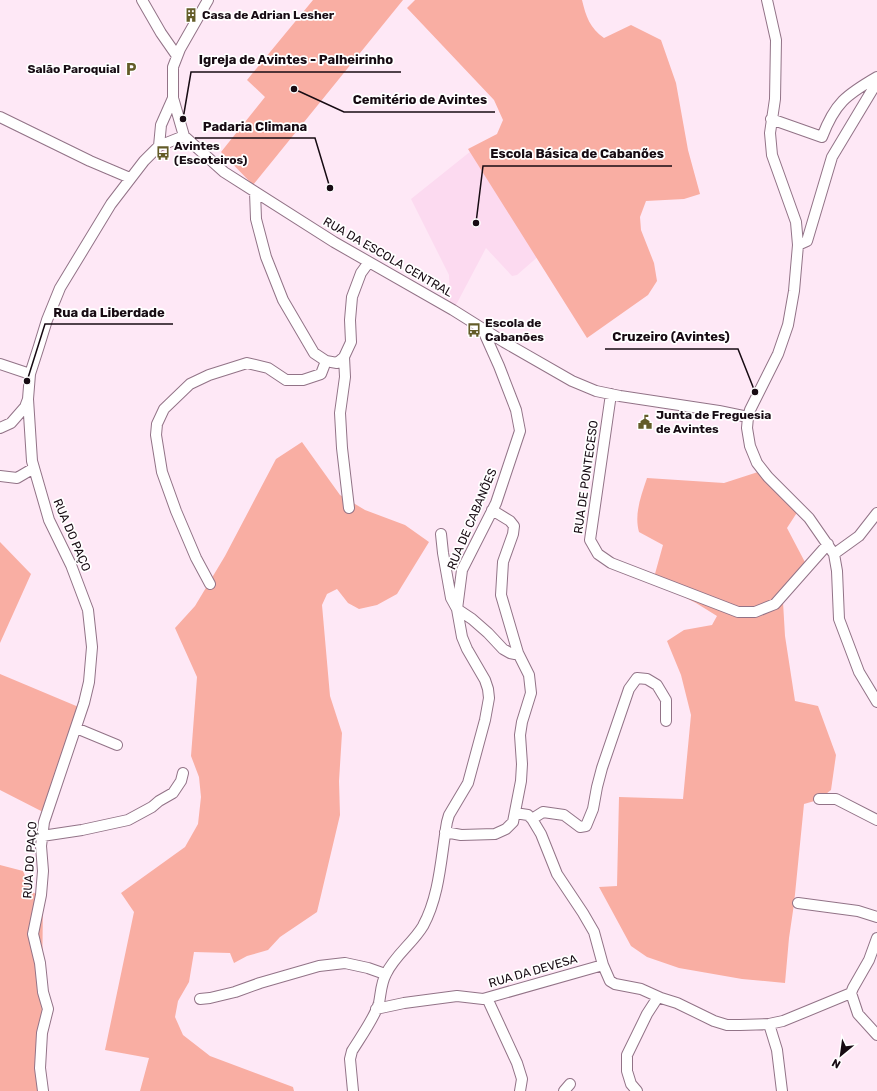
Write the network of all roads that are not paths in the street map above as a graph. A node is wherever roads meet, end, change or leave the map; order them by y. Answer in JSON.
{"nodes":[{"id":1,"x":142,"y":0,"type":"edge"},
{"id":2,"x":208,"y":0,"type":"edge"},
{"id":3,"x":768,"y":0,"type":"edge"},
{"id":4,"x":177,"y":56,"type":"junction"},
{"id":5,"x":877,"y":77,"type":"edge"},
{"id":6,"x":877,"y":82,"type":"edge"},
{"id":7,"x":173,"y":98,"type":"junction"},
{"id":8,"x":0,"y":117,"type":"edge"},
{"id":9,"x":771,"y":119,"type":"junction"},
{"id":10,"x":184,"y":136,"type":"junction"},
{"id":11,"x":159,"y":146,"type":"junction"},
{"id":12,"x":130,"y":178,"type":"junction"},
{"id":13,"x":255,"y":192,"type":"junction"},
{"id":14,"x":798,"y":245,"type":"junction"},
{"id":15,"x":369,"y":262,"type":"junction"},
{"id":16,"x":482,"y":328,"type":"junction"},
{"id":17,"x":344,"y":358,"type":"junction"},
{"id":18,"x":326,"y":361,"type":"junction"},
{"id":19,"x":0,"y":364,"type":"edge"},
{"id":20,"x":30,"y":374,"type":"junction"},
{"id":21,"x":611,"y":394,"type":"junction"},
{"id":22,"x":28,"y":399,"type":"junction"},
{"id":23,"x":731,"y":413,"type":"junction"},
{"id":24,"x":748,"y":417,"type":"junction"},
{"id":25,"x":0,"y":428,"type":"edge"},
{"id":26,"x":747,"y":428,"type":"junction"},
{"id":27,"x":34,"y":468,"type":"junction"},
{"id":28,"x":0,"y":476,"type":"edge"},
{"id":29,"x":349,"y":508,"type":"dead end"},
{"id":30,"x":492,"y":510,"type":"junction"},
{"id":31,"x":877,"y":513,"type":"edge"},
{"id":32,"x":441,"y":534,"type":"dead end"},
{"id":33,"x":828,"y":544,"type":"junction"},
{"id":34,"x":834,"y":554,"type":"junction"},
{"id":35,"x":210,"y":584,"type":"dead end"},
{"id":36,"x":457,"y":608,"type":"junction"},
{"id":37,"x":518,"y":653,"type":"junction"},
{"id":38,"x":877,"y":702,"type":"edge"},
{"id":39,"x":666,"y":721,"type":"dead end"},
{"id":40,"x":76,"y":728,"type":"junction"},
{"id":41,"x":117,"y":745,"type":"dead end"},
{"id":42,"x":183,"y":772,"type":"dead end"},
{"id":43,"x":819,"y":799,"type":"dead end"},
{"id":44,"x":515,"y":813,"type":"junction"},
{"id":45,"x":532,"y":819,"type":"junction"},
{"id":46,"x":877,"y":820,"type":"edge"},
{"id":47,"x":445,"y":832,"type":"junction"},
{"id":48,"x":42,"y":836,"type":"junction"},
{"id":49,"x":798,"y":903,"type":"dead end"},
{"id":50,"x":877,"y":917,"type":"edge"},
{"id":51,"x":877,"y":938,"type":"edge"},
{"id":52,"x":873,"y":962,"type":"edge"},
{"id":53,"x":602,"y":965,"type":"junction"},
{"id":54,"x":385,"y":974,"type":"junction"},
{"id":55,"x":851,"y":993,"type":"junction"},
{"id":56,"x":658,"y":997,"type":"junction"},
{"id":57,"x":487,"y":998,"type":"junction"},
{"id":58,"x":200,"y":999,"type":"dead end"},
{"id":59,"x":376,"y":1009,"type":"junction"},
{"id":60,"x":769,"y":1024,"type":"junction"},
{"id":61,"x":877,"y":1035,"type":"edge"},
{"id":62,"x":519,"y":1089,"type":"edge"},
{"id":63,"x":43,"y":1091,"type":"edge"},
{"id":64,"x":353,"y":1091,"type":"edge"},
{"id":65,"x":637,"y":1091,"type":"edge"},
{"id":66,"x":782,"y":1091,"type":"edge"}],
"edges":[{"from":1,"to":4,"type":"street"},
{"from":2,"to":4,"type":"street"},
{"from":3,"to":9,"type":"street"},
{"from":4,"to":7,"type":"street"},
{"from":5,"to":9,"type":"street"},
{"from":6,"to":14,"type":"street"},
{"from":7,"to":10,"type":"street"},
{"from":7,"to":11,"type":"street"},
{"from":8,"to":12,"type":"street"},
{"from":9,"to":14,"type":"street"},
{"from":10,"to":11,"type":"street"},
{"from":10,"to":13,"type":"street","name":"RUA DA ESCOLA CENTRAL"},
{"from":11,"to":12,"type":"street","name":"RUA DO PAÇO"},
{"from":12,"to":20,"type":"street","name":"RUA DO PAÇO"},
{"from":13,"to":15,"type":"street","name":"RUA DA ESCOLA CENTRAL"},
{"from":13,"to":18,"type":"street"},
{"from":14,"to":24,"type":"street"},
{"from":15,"to":16,"type":"street","name":"RUA DA ESCOLA CENTRAL"},
{"from":15,"to":17,"type":"street"},
{"from":16,"to":21,"type":"street","name":"RUA DA ESCOLA CENTRAL"},
{"from":16,"to":30,"type":"street","name":"RUA DE CABANÕES"},
{"from":17,"to":18,"type":"street"},
{"from":17,"to":29,"type":"street"},
{"from":18,"to":35,"type":"street"},
{"from":19,"to":20,"type":"street"},
{"from":20,"to":22,"type":"street","name":"RUA DO PAÇO"},
{"from":21,"to":23,"type":"street","name":"RUA DA ESCOLA CENTRAL"},
{"from":21,"to":33,"type":"street","name":"RUA DE PONTECESO"},
{"from":22,"to":25,"type":"street"},
{"from":22,"to":27,"type":"street","name":"RUA DO PAÇO"},
{"from":23,"to":24,"type":"street","name":"RUA DA ESCOLA CENTRAL"},
{"from":23,"to":26,"type":"street"},
{"from":24,"to":26,"type":"street"},
{"from":26,"to":33,"type":"street"},
{"from":27,"to":28,"type":"street"},
{"from":27,"to":40,"type":"street","name":"RUA DO PAÇO"},
{"from":30,"to":36,"type":"street","name":"RUA DE CABANÕES"},
{"from":30,"to":37,"type":"street"},
{"from":31,"to":34,"type":"street"},
{"from":32,"to":36,"type":"street","name":"RUA DE CABANÕES"},
{"from":33,"to":34,"type":"street"},
{"from":34,"to":38,"type":"street"},
{"from":36,"to":37,"type":"street"},
{"from":36,"to":47,"type":"street","name":"RUA DE CABANÕES"},
{"from":37,"to":44,"type":"street"},
{"from":39,"to":45,"type":"street"},
{"from":40,"to":41,"type":"street"},
{"from":40,"to":48,"type":"street","name":"RUA DO PAÇO"},
{"from":42,"to":48,"type":"street"},
{"from":43,"to":46,"type":"street"},
{"from":44,"to":45,"type":"street"},
{"from":44,"to":47,"type":"street"},
{"from":45,"to":53,"type":"street"},
{"from":47,"to":54,"type":"street","name":"RUA DE CABANÕES"},
{"from":48,"to":63,"type":"street","name":"RUA DO PAÇO"},
{"from":49,"to":50,"type":"street"},
{"from":51,"to":52,"type":"street"},
{"from":52,"to":55,"type":"street"},
{"from":53,"to":56,"type":"street"},
{"from":53,"to":57,"type":"street","name":"RUA DA DEVESA"},
{"from":54,"to":58,"type":"street"},
{"from":54,"to":59,"type":"street"},
{"from":55,"to":60,"type":"street"},
{"from":55,"to":61,"type":"street"},
{"from":56,"to":60,"type":"street"},
{"from":56,"to":65,"type":"street"},
{"from":57,"to":59,"type":"street","name":"RUA DA DEVESA"},
{"from":57,"to":62,"type":"street"},
{"from":59,"to":64,"type":"street"},
{"from":60,"to":66,"type":"street"}]}
